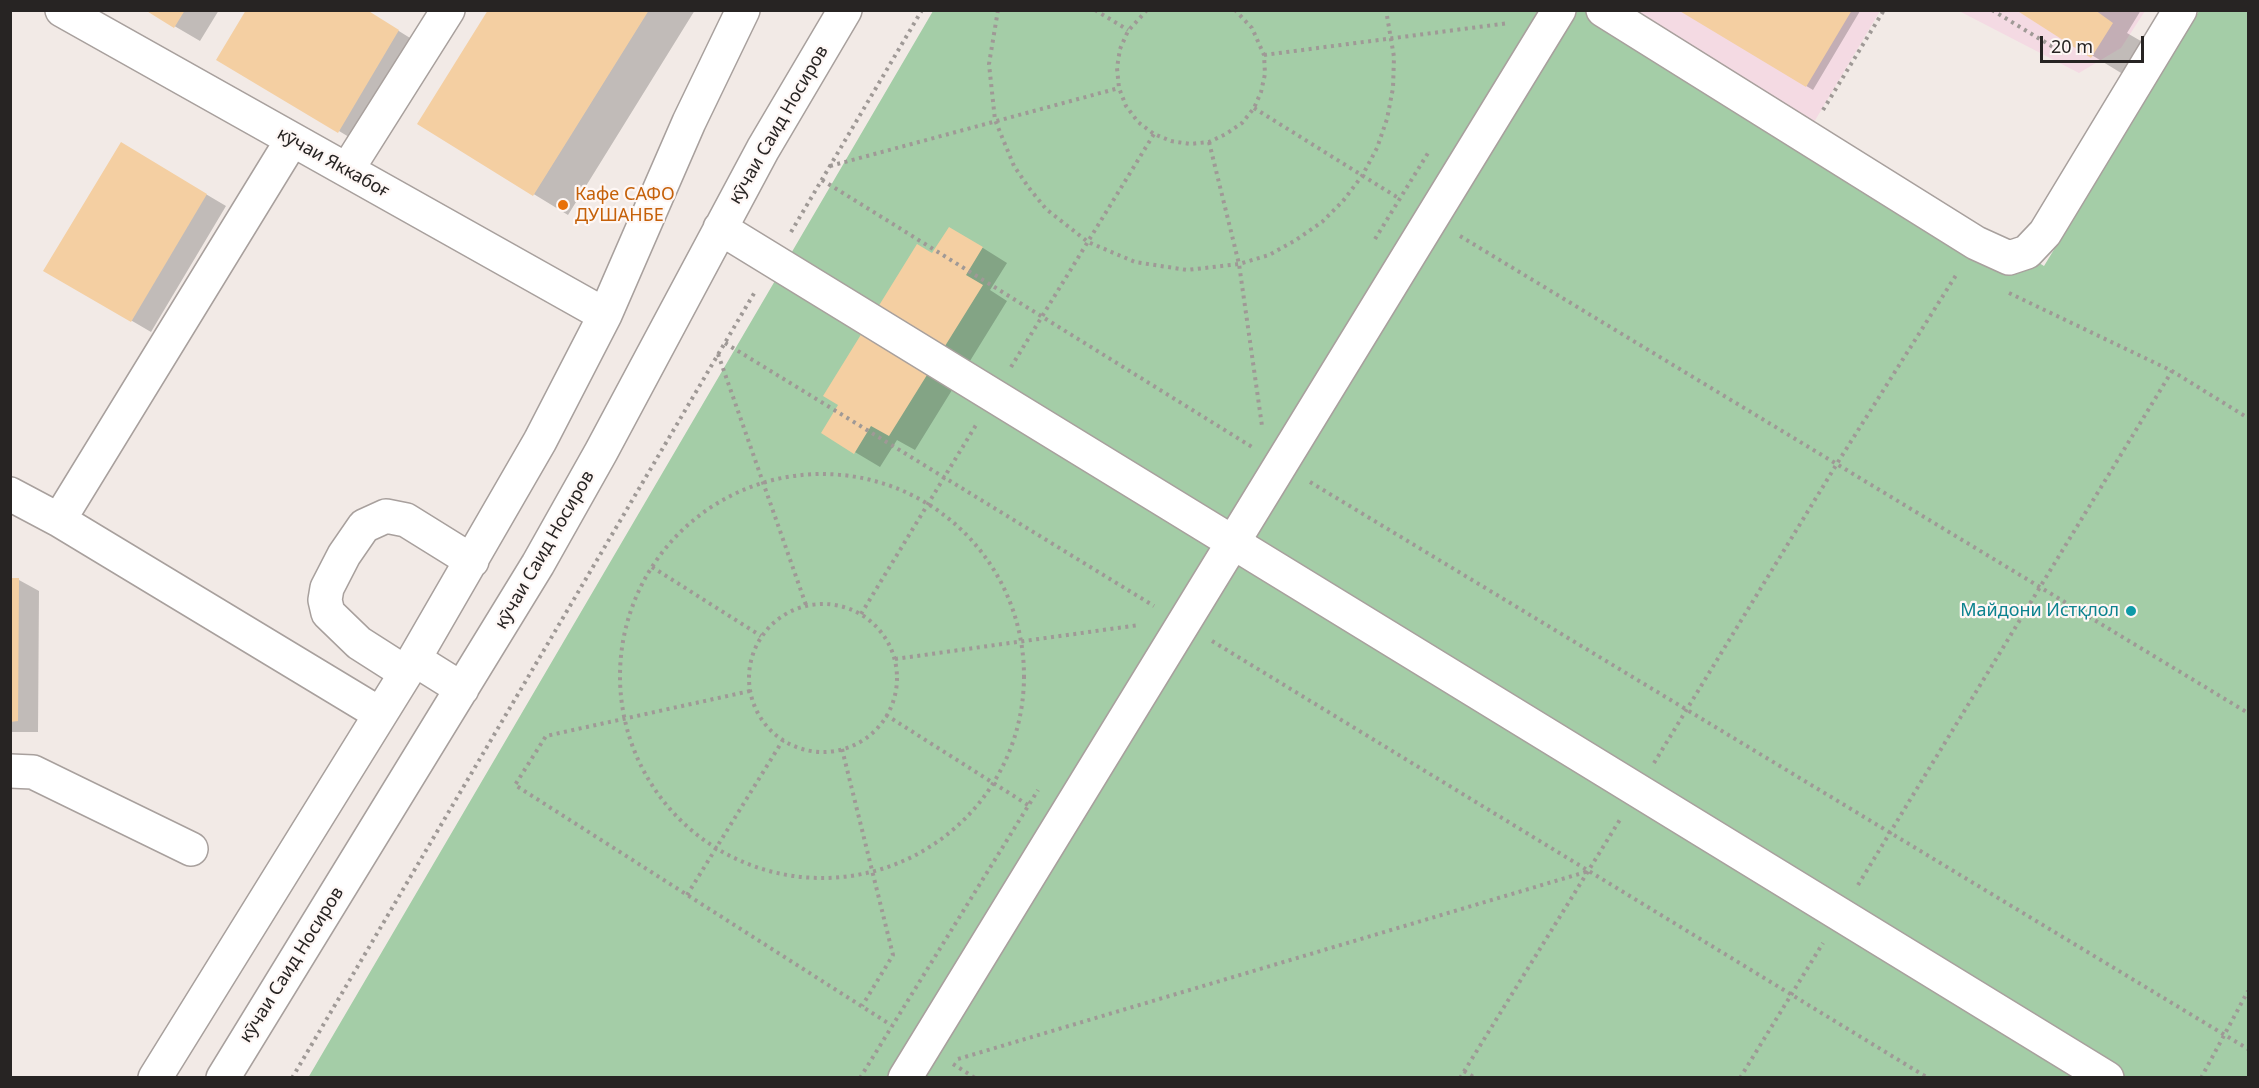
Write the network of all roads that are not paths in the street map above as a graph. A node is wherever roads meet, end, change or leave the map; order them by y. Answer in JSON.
{"nodes":[{"id":1,"x":62,"y":10,"type":"edge"},
{"id":2,"x":448,"y":10,"type":"edge"},
{"id":3,"x":743,"y":10,"type":"edge"},
{"id":4,"x":845,"y":10,"type":"edge"},
{"id":5,"x":1559,"y":10,"type":"edge"},
{"id":6,"x":1603,"y":10,"type":"edge"},
{"id":7,"x":2180,"y":10,"type":"edge"},
{"id":8,"x":292,"y":140,"type":"junction"},
{"id":9,"x":347,"y":170,"type":"junction"},
{"id":10,"x":720,"y":228,"type":"junction"},
{"id":11,"x":605,"y":315,"type":"junction"},
{"id":12,"x":10,"y":494,"type":"edge"},
{"id":13,"x":59,"y":520,"type":"junction"},
{"id":14,"x":1232,"y":542,"type":"junction"},
{"id":15,"x":472,"y":561,"type":"junction"},
{"id":16,"x":410,"y":666,"type":"junction"},
{"id":17,"x":462,"y":689,"type":"junction"},
{"id":18,"x":380,"y":714,"type":"junction"},
{"id":19,"x":10,"y":771,"type":"edge"},
{"id":20,"x":191,"y":849,"type":"dead end"},
{"id":21,"x":155,"y":1077,"type":"edge"},
{"id":22,"x":223,"y":1077,"type":"edge"},
{"id":23,"x":905,"y":1077,"type":"edge"},
{"id":24,"x":2107,"y":1077,"type":"edge"}],
"edges":[{"from":1,"to":8,"type":"street","name":"кӯчаи Яккабоғ"},
{"from":2,"to":9,"type":"street"},
{"from":3,"to":11,"type":"street"},
{"from":4,"to":10,"type":"street","name":"кӯчаи Саид Носиров"},
{"from":5,"to":14,"type":"street"},
{"from":6,"to":7,"type":"street"},
{"from":8,"to":9,"type":"street","name":"кӯчаи Яккабоғ"},
{"from":8,"to":13,"type":"street"},
{"from":9,"to":11,"type":"street","name":"кӯчаи Яккабоғ"},
{"from":10,"to":14,"type":"street"},
{"from":10,"to":17,"type":"street","name":"кӯчаи Саид Носиров"},
{"from":11,"to":15,"type":"street"},
{"from":12,"to":13,"type":"street"},
{"from":13,"to":18,"type":"street"},
{"from":14,"to":23,"type":"street"},
{"from":14,"to":24,"type":"street"},
{"from":15,"to":16,"type":"street"},
{"from":15,"to":16,"type":"street"},
{"from":16,"to":17,"type":"street"},
{"from":16,"to":18,"type":"street"},
{"from":17,"to":22,"type":"street","name":"кӯчаи Саид Носиров"},
{"from":18,"to":21,"type":"street"},
{"from":19,"to":20,"type":"street"}]}
